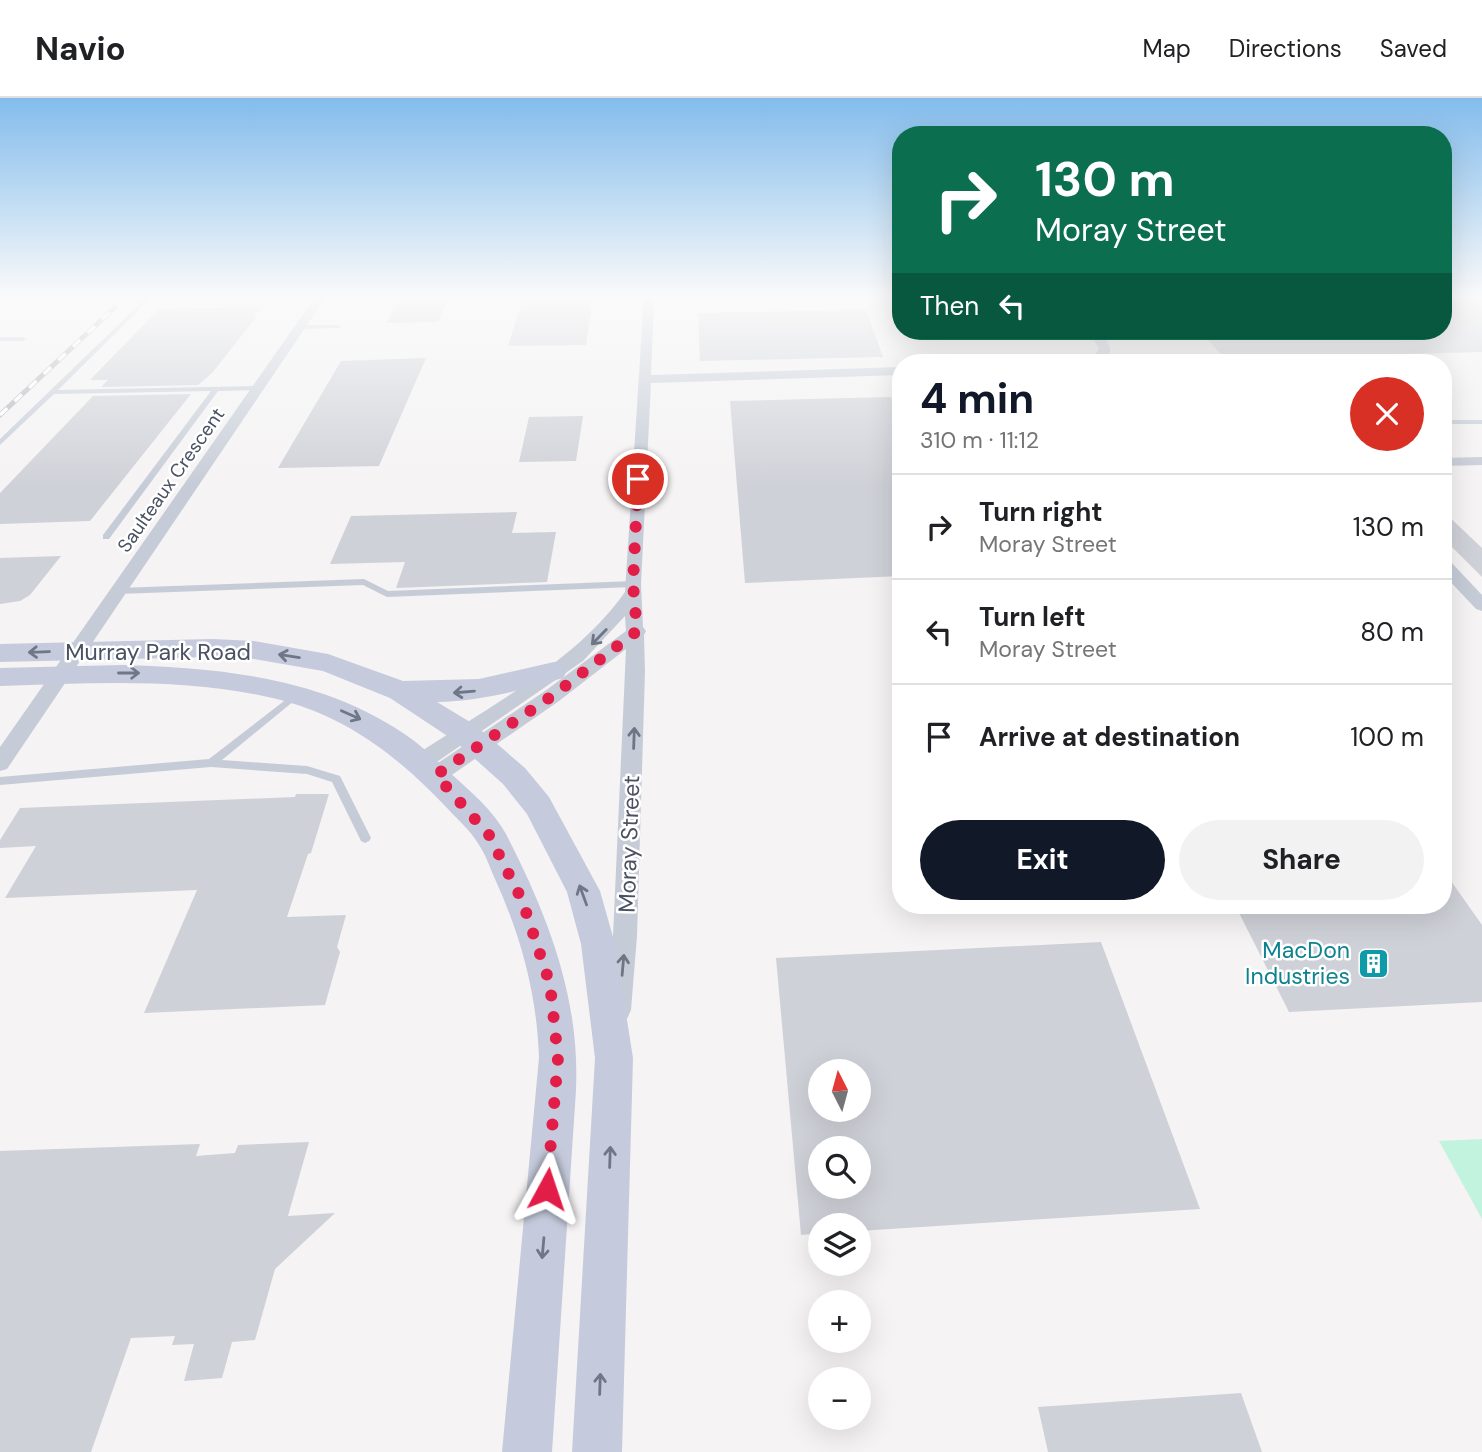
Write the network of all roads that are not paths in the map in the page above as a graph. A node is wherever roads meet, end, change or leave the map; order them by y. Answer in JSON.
{"nodes":[{"id":1,"x":85,"y":360,"type":"edge"},
{"id":2,"x":278,"y":360,"type":"edge"},
{"id":3,"x":645,"y":360,"type":"edge"},
{"id":4,"x":892,"y":371,"type":"edge"},
{"id":5,"x":644,"y":379,"type":"junction"},
{"id":6,"x":259,"y":388,"type":"junction"},
{"id":7,"x":216,"y":389,"type":"junction"},
{"id":8,"x":53,"y":392,"type":"junction"},
{"id":9,"x":1452,"y":422,"type":"edge"},
{"id":10,"x":1482,"y":422,"type":"edge"},
{"id":11,"x":0,"y":443,"type":"edge"},
{"id":12,"x":1482,"y":461,"type":"edge"},
{"id":13,"x":1452,"y":462,"type":"edge"},
{"id":14,"x":106,"y":537,"type":"dead end"},
{"id":15,"x":1452,"y":573,"type":"edge"},
{"id":16,"x":634,"y":588,"type":"junction"},
{"id":17,"x":118,"y":591,"type":"junction"},
{"id":18,"x":1482,"y":605,"type":"edge"},
{"id":19,"x":637,"y":631,"type":"junction"},
{"id":20,"x":77,"y":651,"type":"junction"},
{"id":21,"x":0,"y":653,"type":"edge"},
{"id":22,"x":554,"y":671,"type":"junction"},
{"id":23,"x":61,"y":675,"type":"junction"},
{"id":24,"x":0,"y":677,"type":"edge"},
{"id":25,"x":400,"y":691,"type":"junction"},
{"id":26,"x":297,"y":694,"type":"junction"},
{"id":27,"x":473,"y":739,"type":"junction"},
{"id":28,"x":0,"y":763,"type":"edge"},
{"id":29,"x":211,"y":763,"type":"junction"},
{"id":30,"x":428,"y":768,"type":"junction"},
{"id":31,"x":0,"y":781,"type":"edge"},
{"id":32,"x":365,"y":838,"type":"dead end"},
{"id":33,"x":614,"y":1058,"type":"junction"},
{"id":34,"x":527,"y":1452,"type":"edge"},
{"id":35,"x":597,"y":1452,"type":"edge"}],
"edges":[{"from":1,"to":8,"type":"lane"},
{"from":2,"to":6,"type":"street","name":"Saulteaux Crescent"},
{"from":3,"to":5,"type":"street","name":"Moray Street"},
{"from":4,"to":5,"type":"street"},
{"from":5,"to":16,"type":"street","name":"Moray Street"},
{"from":6,"to":7,"type":"lane"},
{"from":6,"to":17,"type":"street","name":"Saulteaux Crescent"},
{"from":7,"to":8,"type":"lane"},
{"from":7,"to":14,"type":"lane"},
{"from":8,"to":11,"type":"lane"},
{"from":9,"to":10,"type":"lane"},
{"from":12,"to":13,"type":"street"},
{"from":15,"to":18,"type":"street"},
{"from":16,"to":17,"type":"lane"},
{"from":16,"to":19,"type":"street","name":"Moray Street"},
{"from":16,"to":22,"type":"street","one_way":true},
{"from":17,"to":20,"type":"street","name":"Saulteaux Crescent"},
{"from":19,"to":27,"type":"street"},
{"from":33,"to":19,"type":"street","name":"Moray Street","one_way":true},
{"from":20,"to":21,"type":"street","name":"Murray Park Road","one_way":true},
{"from":20,"to":23,"type":"street","name":"Saulteaux Crescent"},
{"from":25,"to":20,"type":"street","name":"Murray Park Road","one_way":true},
{"from":22,"to":25,"type":"street","one_way":true},
{"from":22,"to":27,"type":"street"},
{"from":23,"to":24,"type":"street","name":"Murray Park Road"},
{"from":23,"to":26,"type":"street","name":"Murray Park Road","one_way":true},
{"from":23,"to":28,"type":"street","name":"Saulteaux Crescent"},
{"from":25,"to":27,"type":"street","name":"Murray Park Road"},
{"from":26,"to":29,"type":"lane"},
{"from":26,"to":30,"type":"street","name":"Murray Park Road","one_way":true},
{"from":27,"to":30,"type":"street"},
{"from":33,"to":27,"type":"street","name":"Moray Street","one_way":true},
{"from":29,"to":31,"type":"lane"},
{"from":29,"to":32,"type":"lane"},
{"from":30,"to":34,"type":"street","one_way":true},
{"from":35,"to":33,"type":"street","name":"Moray Street","one_way":true}]}
